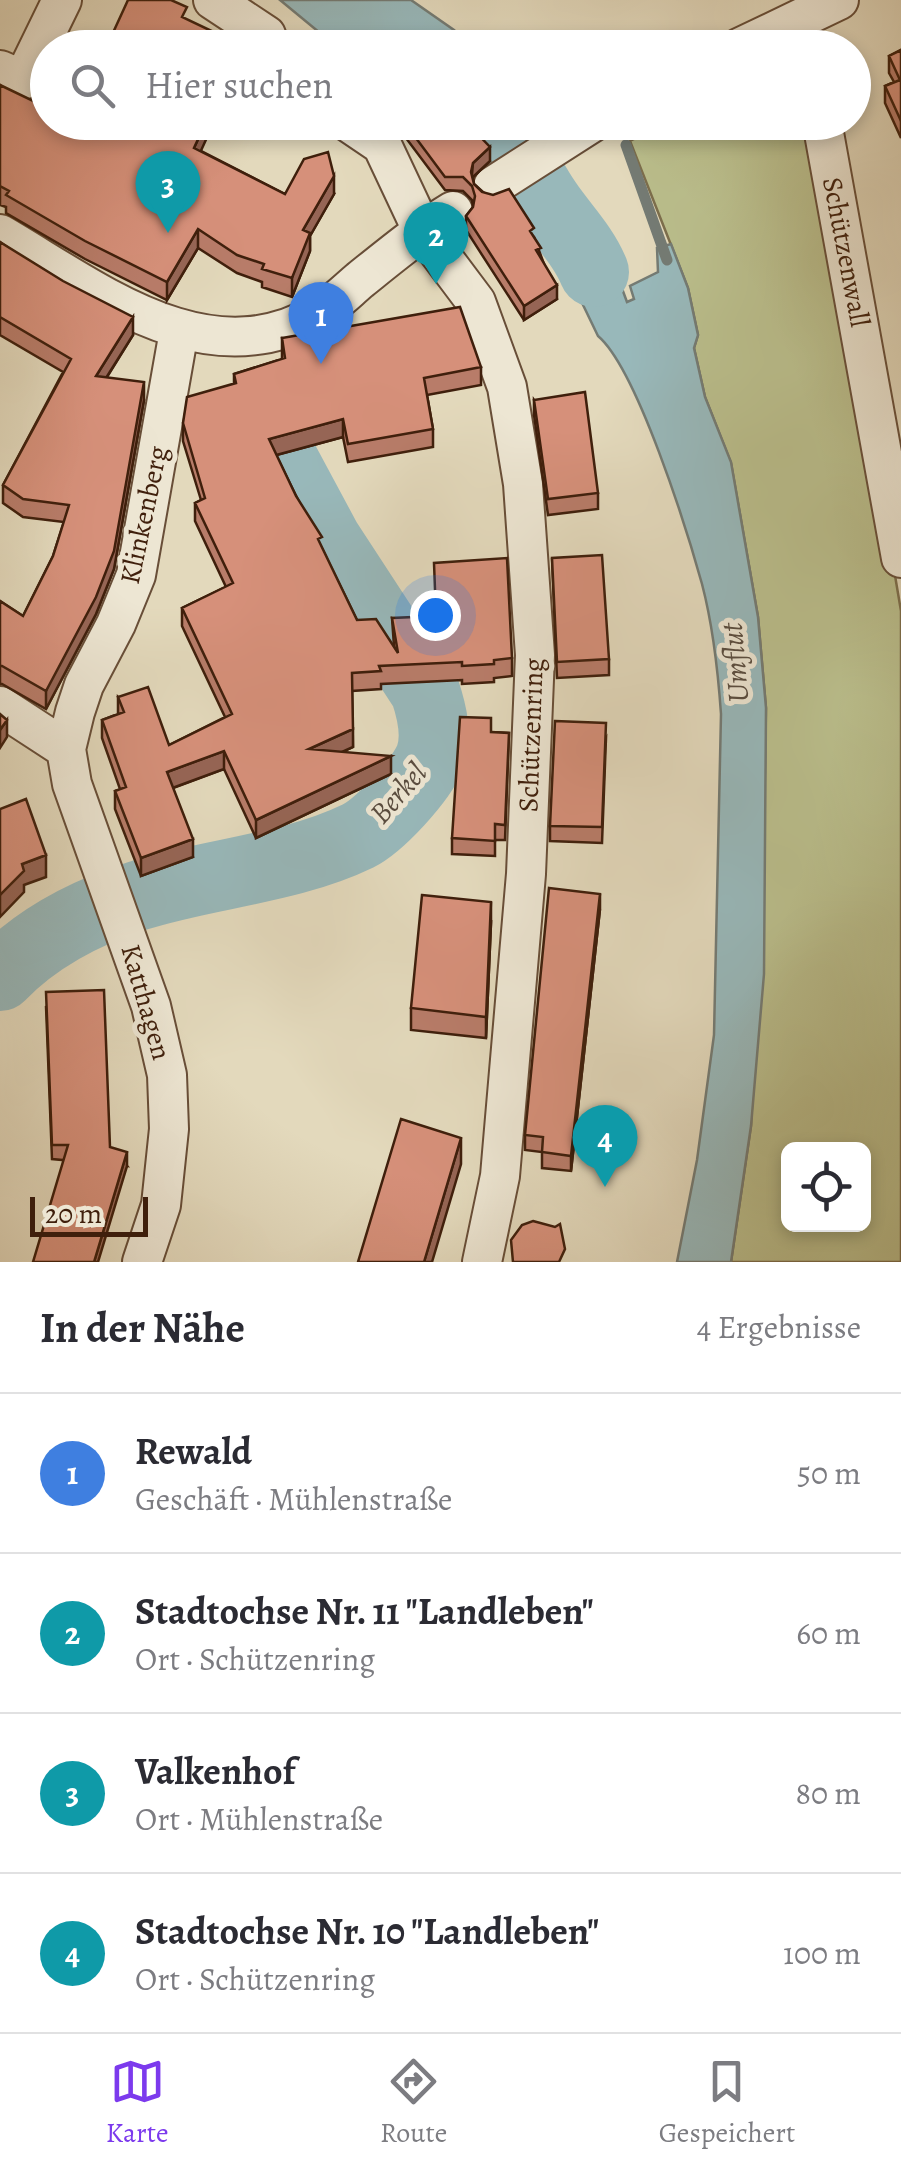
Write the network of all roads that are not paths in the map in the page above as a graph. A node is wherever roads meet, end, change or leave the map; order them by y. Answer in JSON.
{"nodes":[{"id":1,"x":62,"y":0,"type":"edge"},
{"id":2,"x":213,"y":0,"type":"edge"},
{"id":3,"x":839,"y":0,"type":"edge"},
{"id":4,"x":788,"y":24,"type":"edge"},
{"id":5,"x":47,"y":30,"type":"edge"},
{"id":6,"x":258,"y":30,"type":"edge"},
{"id":7,"x":30,"y":66,"type":"edge"},
{"id":8,"x":0,"y":70,"type":"edge"},
{"id":9,"x":374,"y":140,"type":"edge"},
{"id":10,"x":564,"y":140,"type":"edge"},
{"id":11,"x":825,"y":140,"type":"edge"},
{"id":12,"x":493,"y":186,"type":"dead end"},
{"id":13,"x":438,"y":220,"type":"junction"},
{"id":14,"x":0,"y":234,"type":"edge"},
{"id":15,"x":179,"y":331,"type":"junction"},
{"id":16,"x":901,"y":558,"type":"edge"},
{"id":17,"x":0,"y":706,"type":"edge"},
{"id":18,"x":66,"y":748,"type":"junction"},
{"id":19,"x":142,"y":1262,"type":"edge"},
{"id":20,"x":482,"y":1262,"type":"edge"}],
"edges":[{"from":1,"to":5,"type":"street"},
{"from":2,"to":6,"type":"street"},
{"from":3,"to":4,"type":"street"},
{"from":7,"to":8,"type":"street"},
{"from":9,"to":13,"type":"street","name":"Schützenring"},
{"from":10,"to":12,"type":"street"},
{"from":11,"to":16,"type":"street","name":"Schützenwall"},
{"from":13,"to":15,"type":"street"},
{"from":13,"to":20,"type":"street","name":"Schützenring"},
{"from":14,"to":15,"type":"street"},
{"from":15,"to":18,"type":"street","name":"Klinkenberg"},
{"from":17,"to":18,"type":"street"},
{"from":18,"to":19,"type":"street","name":"Katthagen"}]}
